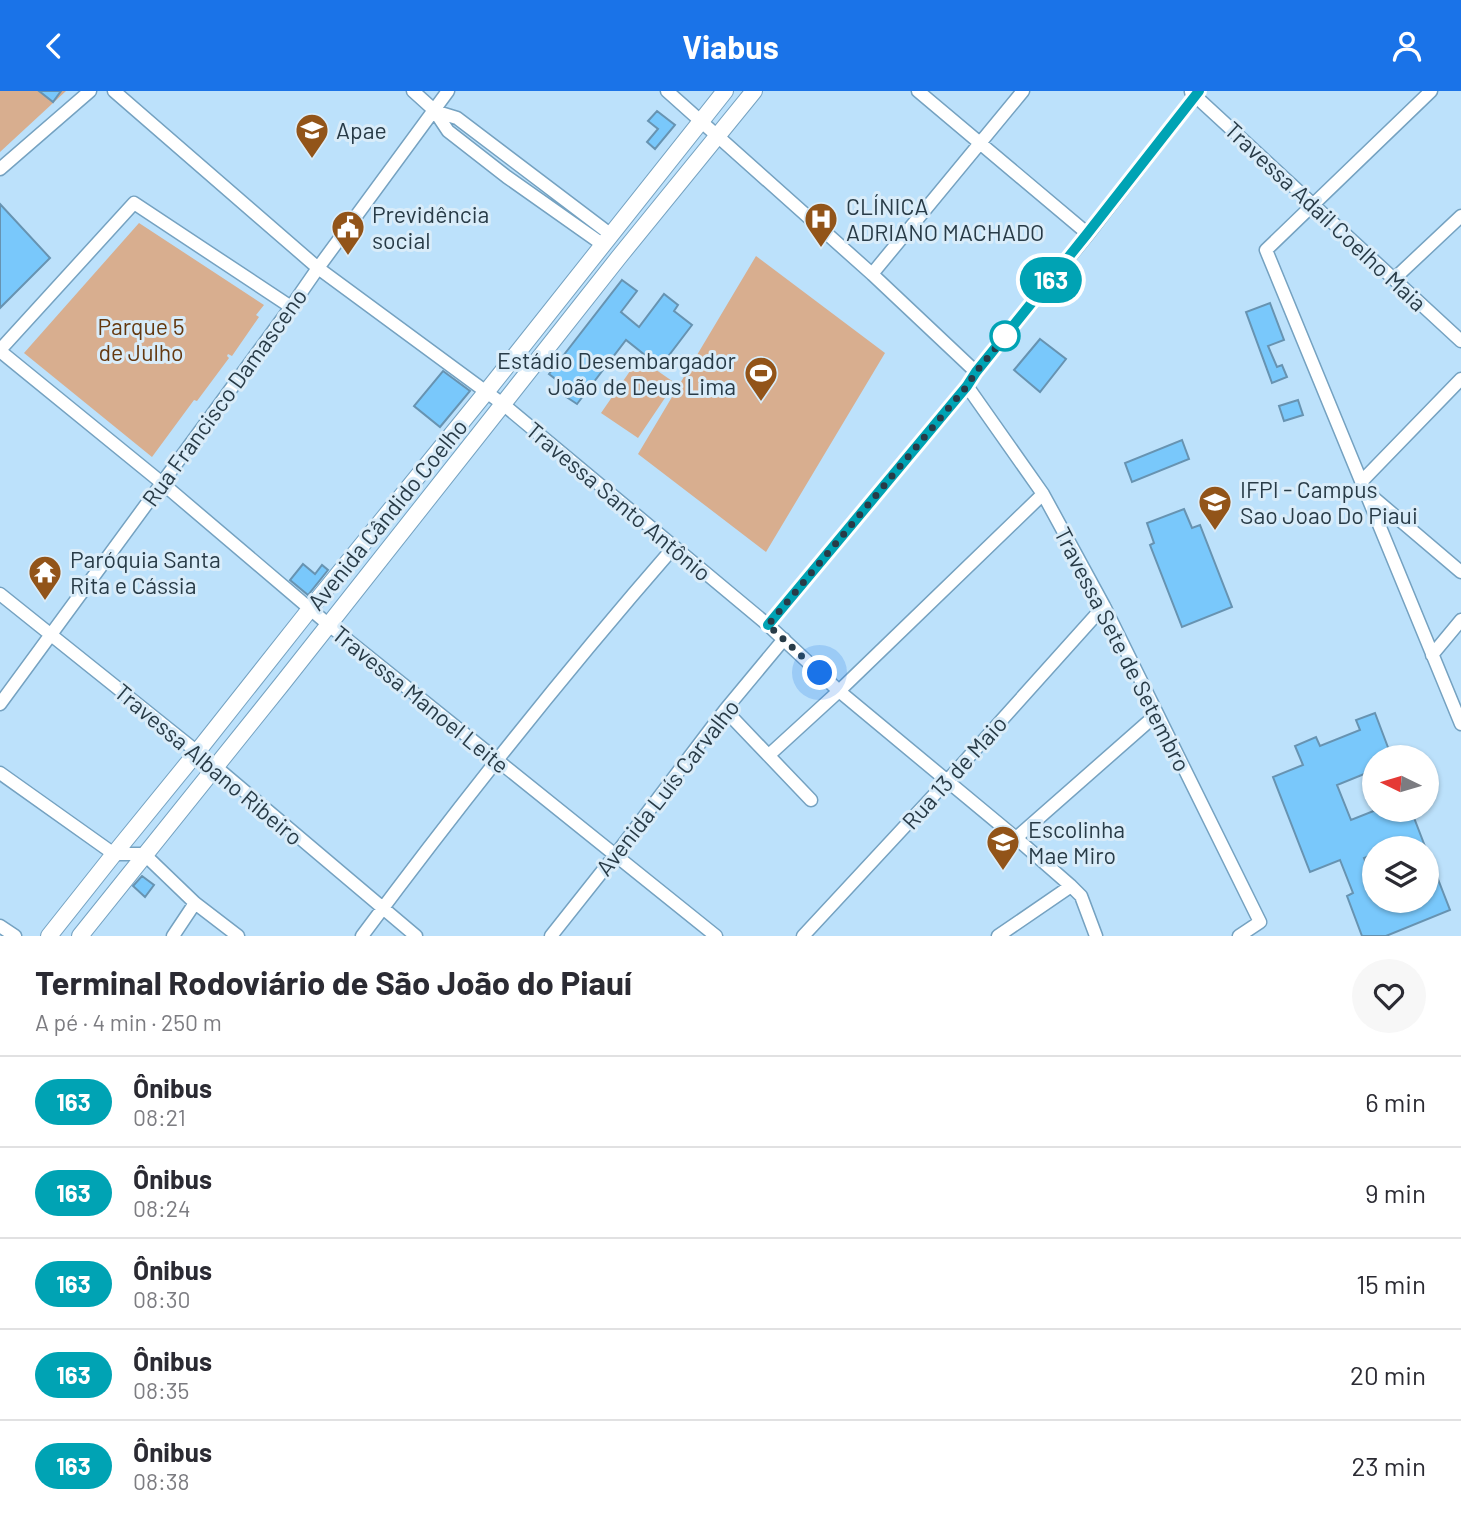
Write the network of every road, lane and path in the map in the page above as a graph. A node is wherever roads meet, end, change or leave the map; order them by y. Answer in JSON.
{"nodes":[{"id":1,"x":90,"y":91,"type":"edge"},
{"id":2,"x":114,"y":91,"type":"edge"},
{"id":3,"x":413,"y":91,"type":"edge"},
{"id":4,"x":448,"y":91,"type":"edge"},
{"id":5,"x":667,"y":91,"type":"edge"},
{"id":6,"x":725,"y":91,"type":"edge"},
{"id":7,"x":754,"y":91,"type":"edge"},
{"id":8,"x":918,"y":91,"type":"edge"},
{"id":9,"x":1023,"y":91,"type":"edge"},
{"id":10,"x":1431,"y":91,"type":"edge"},
{"id":11,"x":1195,"y":93,"type":"edge"},
{"id":12,"x":434,"y":110,"type":"junction"},
{"id":13,"x":700,"y":122,"type":"junction"},
{"id":14,"x":718,"y":137,"type":"junction"},
{"id":15,"x":981,"y":143,"type":"junction"},
{"id":16,"x":517,"y":165,"type":"junction"},
{"id":17,"x":0,"y":169,"type":"edge"},
{"id":18,"x":506,"y":177,"type":"junction"},
{"id":19,"x":1313,"y":205,"type":"junction"},
{"id":20,"x":1461,"y":216,"type":"edge"},
{"id":21,"x":1087,"y":234,"type":"junction"},
{"id":22,"x":606,"y":239,"type":"junction"},
{"id":23,"x":318,"y":268,"type":"junction"},
{"id":24,"x":872,"y":274,"type":"junction"},
{"id":25,"x":1394,"y":279,"type":"junction"},
{"id":26,"x":291,"y":307,"type":"junction"},
{"id":27,"x":1461,"y":341,"type":"edge"},
{"id":28,"x":0,"y":351,"type":"edge"},
{"id":29,"x":976,"y":372,"type":"junction"},
{"id":30,"x":1461,"y":379,"type":"edge"},
{"id":31,"x":967,"y":386,"type":"junction"},
{"id":32,"x":487,"y":391,"type":"junction"},
{"id":33,"x":504,"y":405,"type":"junction"},
{"id":34,"x":162,"y":483,"type":"junction"},
{"id":35,"x":1364,"y":486,"type":"junction"},
{"id":36,"x":1042,"y":493,"type":"junction"},
{"id":37,"x":674,"y":547,"type":"junction"},
{"id":38,"x":1461,"y":572,"type":"edge"},
{"id":39,"x":0,"y":594,"type":"edge"},
{"id":40,"x":1104,"y":606,"type":"junction"},
{"id":41,"x":310,"y":609,"type":"junction"},
{"id":42,"x":1461,"y":620,"type":"edge"},
{"id":43,"x":329,"y":625,"type":"junction"},
{"id":44,"x":768,"y":625,"type":"junction"},
{"id":45,"x":51,"y":635,"type":"junction"},
{"id":46,"x":784,"y":639,"type":"junction"},
{"id":47,"x":1432,"y":655,"type":"junction"},
{"id":48,"x":839,"y":691,"type":"junction"},
{"id":49,"x":0,"y":704,"type":"edge"},
{"id":50,"x":725,"y":710,"type":"junction"},
{"id":51,"x":1157,"y":713,"type":"junction"},
{"id":52,"x":1461,"y":724,"type":"edge"},
{"id":53,"x":197,"y":752,"type":"junction"},
{"id":54,"x":769,"y":755,"type":"junction"},
{"id":55,"x":497,"y":761,"type":"junction"},
{"id":56,"x":216,"y":768,"type":"junction"},
{"id":57,"x":0,"y":773,"type":"edge"},
{"id":58,"x":947,"y":781,"type":"junction"},
{"id":59,"x":811,"y":800,"type":"dead end"},
{"id":60,"x":1016,"y":838,"type":"junction"},
{"id":61,"x":114,"y":854,"type":"junction"},
{"id":62,"x":144,"y":854,"type":"junction"},
{"id":63,"x":616,"y":854,"type":"junction"},
{"id":64,"x":1071,"y":886,"type":"junction"},
{"id":65,"x":195,"y":903,"type":"junction"},
{"id":66,"x":382,"y":909,"type":"junction"},
{"id":67,"x":0,"y":926,"type":"edge"},
{"id":68,"x":15,"y":936,"type":"edge"},
{"id":69,"x":50,"y":936,"type":"edge"},
{"id":70,"x":80,"y":936,"type":"edge"},
{"id":71,"x":173,"y":936,"type":"edge"},
{"id":72,"x":238,"y":936,"type":"edge"},
{"id":73,"x":362,"y":936,"type":"edge"},
{"id":74,"x":416,"y":936,"type":"edge"},
{"id":75,"x":551,"y":936,"type":"edge"},
{"id":76,"x":716,"y":936,"type":"edge"},
{"id":77,"x":803,"y":936,"type":"edge"},
{"id":78,"x":998,"y":936,"type":"edge"},
{"id":79,"x":1096,"y":936,"type":"edge"},
{"id":80,"x":1239,"y":936,"type":"edge"}],
"edges":[{"from":1,"to":17,"type":"street"},
{"from":2,"to":23,"type":"street","name":"Travessa Santo Antônio"},
{"from":3,"to":12,"type":"street"},
{"from":4,"to":12,"type":"street","name":"Rua Francisco Damasceno"},
{"from":5,"to":13,"type":"street"},
{"from":6,"to":13,"type":"main road","name":"Avenida Cândido Coelho"},
{"from":7,"to":14,"type":"main road","name":"Avenida Cândido Coelho"},
{"from":8,"to":15,"type":"street"},
{"from":9,"to":15,"type":"street"},
{"from":10,"to":19,"type":"street"},
{"from":11,"to":19,"type":"street","name":"Travessa Adail Coelho Maia"},
{"from":11,"to":21,"type":"street"},
{"from":12,"to":16,"type":"street"},
{"from":12,"to":18,"type":"street"},
{"from":12,"to":23,"type":"street","name":"Rua Francisco Damasceno"},
{"from":13,"to":14,"type":"street"},
{"from":13,"to":22,"type":"main road","name":"Avenida Cândido Coelho"},
{"from":14,"to":24,"type":"street"},
{"from":14,"to":33,"type":"main road","name":"Avenida Cândido Coelho"},
{"from":15,"to":21,"type":"street"},
{"from":15,"to":24,"type":"street"},
{"from":16,"to":18,"type":"street"},
{"from":16,"to":22,"type":"street"},
{"from":18,"to":22,"type":"street"},
{"from":19,"to":25,"type":"street","name":"Travessa Adail Coelho Maia"},
{"from":19,"to":35,"type":"street"},
{"from":20,"to":25,"type":"street"},
{"from":21,"to":29,"type":"street"},
{"from":22,"to":32,"type":"main road","name":"Avenida Cândido Coelho"},
{"from":23,"to":26,"type":"street","name":"Rua Francisco Damasceno"},
{"from":23,"to":32,"type":"street","name":"Travessa Santo Antônio"},
{"from":24,"to":29,"type":"street"},
{"from":25,"to":27,"type":"street","name":"Travessa Adail Coelho Maia"},
{"from":26,"to":28,"type":"street"},
{"from":26,"to":34,"type":"street","name":"Rua Francisco Damasceno"},
{"from":28,"to":34,"type":"street","name":"Travessa Manoel Leite"},
{"from":29,"to":31,"type":"street"},
{"from":30,"to":35,"type":"street"},
{"from":31,"to":36,"type":"street","name":"Travessa Sete de Setembro"},
{"from":31,"to":44,"type":"street"},
{"from":32,"to":33,"type":"street","name":"Travessa Santo Antônio"},
{"from":32,"to":41,"type":"main road","name":"Avenida Cândido Coelho"},
{"from":33,"to":37,"type":"street","name":"Travessa Santo Antônio"},
{"from":33,"to":43,"type":"main road","name":"Avenida Cândido Coelho"},
{"from":34,"to":41,"type":"street","name":"Travessa Manoel Leite"},
{"from":34,"to":45,"type":"street","name":"Rua Francisco Damasceno"},
{"from":35,"to":38,"type":"street"},
{"from":35,"to":47,"type":"street"},
{"from":36,"to":40,"type":"street","name":"Travessa Sete de Setembro"},
{"from":36,"to":48,"type":"street"},
{"from":37,"to":44,"type":"street","name":"Travessa Santo Antônio"},
{"from":37,"to":55,"type":"street"},
{"from":39,"to":45,"type":"street","name":"Travessa Albano Ribeiro"},
{"from":40,"to":51,"type":"street","name":"Travessa Sete de Setembro"},
{"from":40,"to":58,"type":"street","name":"Rua 13 de Maio"},
{"from":41,"to":43,"type":"street","name":"Travessa Manoel Leite"},
{"from":41,"to":53,"type":"main road","name":"Avenida Cândido Coelho"},
{"from":42,"to":47,"type":"street"},
{"from":43,"to":55,"type":"street","name":"Travessa Manoel Leite"},
{"from":43,"to":56,"type":"main road","name":"Avenida Cândido Coelho"},
{"from":44,"to":46,"type":"street","name":"Travessa Santo Antônio"},
{"from":45,"to":49,"type":"street","name":"Rua Francisco Damasceno"},
{"from":45,"to":53,"type":"street","name":"Travessa Albano Ribeiro"},
{"from":46,"to":48,"type":"street","name":"Travessa Santo Antônio"},
{"from":46,"to":50,"type":"street","name":"Avenida Luís Carvalho"},
{"from":47,"to":52,"type":"street"},
{"from":48,"to":54,"type":"street"},
{"from":48,"to":58,"type":"street","name":"Travessa Santo Antônio"},
{"from":50,"to":54,"type":"street"},
{"from":50,"to":63,"type":"street","name":"Avenida Luís Carvalho"},
{"from":51,"to":60,"type":"street"},
{"from":51,"to":80,"type":"street","name":"Travessa Sete de Setembro"},
{"from":53,"to":56,"type":"street","name":"Travessa Albano Ribeiro"},
{"from":53,"to":61,"type":"main road","name":"Avenida Cândido Coelho"},
{"from":54,"to":59,"type":"street"},
{"from":55,"to":63,"type":"street","name":"Travessa Manoel Leite"},
{"from":55,"to":66,"type":"street"},
{"from":56,"to":62,"type":"main road","name":"Avenida Cândido Coelho"},
{"from":56,"to":66,"type":"street","name":"Travessa Albano Ribeiro"},
{"from":57,"to":61,"type":"street"},
{"from":58,"to":60,"type":"street","name":"Travessa Santo Antônio"},
{"from":58,"to":77,"type":"street","name":"Rua 13 de Maio"},
{"from":60,"to":64,"type":"street","name":"Travessa Santo Antônio"},
{"from":61,"to":62,"type":"street"},
{"from":61,"to":69,"type":"main road","name":"Avenida Cândido Coelho"},
{"from":62,"to":65,"type":"street"},
{"from":62,"to":70,"type":"main road","name":"Avenida Cândido Coelho"},
{"from":63,"to":75,"type":"street","name":"Avenida Luís Carvalho"},
{"from":63,"to":76,"type":"street","name":"Travessa Manoel Leite"},
{"from":64,"to":78,"type":"street"},
{"from":64,"to":79,"type":"street","name":"Travessa Santo Antônio"},
{"from":65,"to":71,"type":"street"},
{"from":65,"to":72,"type":"street"},
{"from":66,"to":73,"type":"street"},
{"from":66,"to":74,"type":"street","name":"Travessa Albano Ribeiro"},
{"from":67,"to":68,"type":"street"}]}
